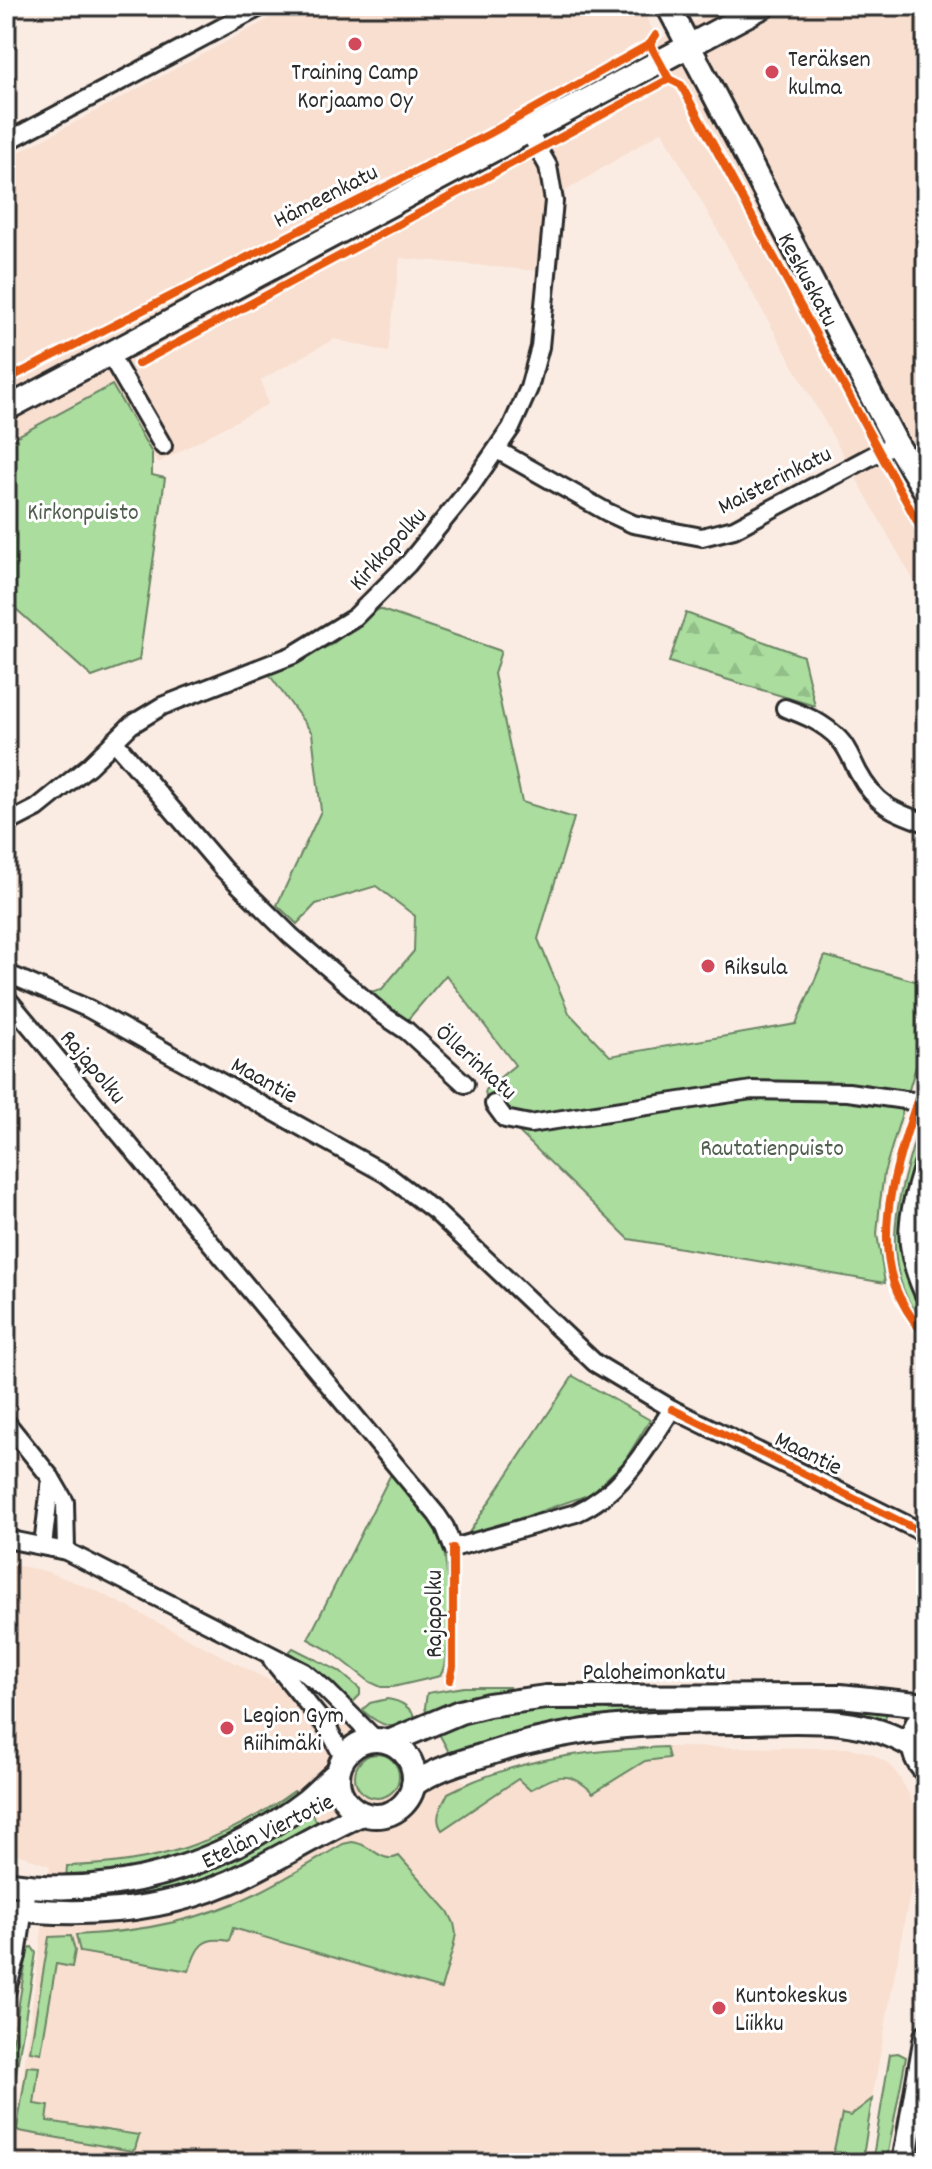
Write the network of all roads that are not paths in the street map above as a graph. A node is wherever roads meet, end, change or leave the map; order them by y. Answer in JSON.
{"nodes":[{"id":1,"x":262,"y":6,"type":"edge"},
{"id":2,"x":668,"y":6,"type":"edge"},
{"id":3,"x":764,"y":6,"type":"edge"},
{"id":4,"x":691,"y":46,"type":"junction"},
{"id":5,"x":528,"y":131,"type":"junction"},
{"id":6,"x":6,"y":142,"type":"edge"},
{"id":7,"x":109,"y":353,"type":"junction"},
{"id":8,"x":6,"y":409,"type":"edge"},
{"id":9,"x":896,"y":443,"type":"junction"},
{"id":10,"x":163,"y":446,"type":"dead end"},
{"id":11,"x":497,"y":450,"type":"junction"},
{"id":12,"x":926,"y":492,"type":"edge"},
{"id":13,"x":785,"y":708,"type":"dead end"},
{"id":14,"x":114,"y":741,"type":"junction"},
{"id":15,"x":926,"y":823,"type":"edge"},
{"id":16,"x":6,"y":824,"type":"edge"},
{"id":17,"x":6,"y":973,"type":"edge"},
{"id":18,"x":6,"y":997,"type":"edge"},
{"id":19,"x":465,"y":1084,"type":"dead end"},
{"id":20,"x":926,"y":1103,"type":"edge"},
{"id":21,"x":494,"y":1104,"type":"dead end"},
{"id":22,"x":926,"y":1165,"type":"edge"},
{"id":23,"x":926,"y":1292,"type":"edge"},
{"id":24,"x":672,"y":1409,"type":"junction"},
{"id":25,"x":6,"y":1422,"type":"edge"},
{"id":26,"x":51,"y":1478,"type":"junction"},
{"id":27,"x":926,"y":1534,"type":"edge"},
{"id":28,"x":6,"y":1539,"type":"edge"},
{"id":29,"x":43,"y":1546,"type":"junction"},
{"id":30,"x":66,"y":1551,"type":"junction"},
{"id":31,"x":268,"y":1656,"type":"junction"},
{"id":32,"x":926,"y":1705,"type":"edge"},
{"id":33,"x":926,"y":1712,"type":"edge"},
{"id":34,"x":382,"y":1741,"type":"junction"},
{"id":35,"x":913,"y":1747,"type":"junction"},
{"id":36,"x":340,"y":1764,"type":"junction"},
{"id":37,"x":926,"y":1771,"type":"edge"},
{"id":38,"x":413,"y":1785,"type":"junction"},
{"id":39,"x":362,"y":1814,"type":"junction"},
{"id":40,"x":16,"y":1885,"type":"edge"},
{"id":41,"x":12,"y":1906,"type":"edge"},
{"id":42,"x":6,"y":1992,"type":"edge"},
{"id":43,"x":926,"y":2036,"type":"edge"},
{"id":44,"x":904,"y":2163,"type":"edge"}],
"edges":[{"from":1,"to":6,"type":"street"},
{"from":2,"to":4,"type":"street","name":"Keskuskatu"},
{"from":3,"to":4,"type":"street","name":"Hämeenkatu"},
{"from":4,"to":5,"type":"street","name":"Hämeenkatu"},
{"from":4,"to":9,"type":"street","name":"Keskuskatu"},
{"from":5,"to":7,"type":"street","name":"Hämeenkatu"},
{"from":5,"to":11,"type":"street","name":"Kirkkopolku"},
{"from":7,"to":8,"type":"street","name":"Hämeenkatu"},
{"from":7,"to":10,"type":"street"},
{"from":9,"to":11,"type":"street","name":"Maisterinkatu"},
{"from":9,"to":12,"type":"street","name":"Keskuskatu"},
{"from":11,"to":14,"type":"street","name":"Kirkkopolku"},
{"from":13,"to":15,"type":"street"},
{"from":14,"to":16,"type":"street","name":"Kirkkopolku"},
{"from":14,"to":19,"type":"street","name":"Öllerinkatu"},
{"from":17,"to":24,"type":"street","name":"Maantie"},
{"from":18,"to":24,"type":"street","name":"Rajapolku"},
{"from":20,"to":21,"type":"street","name":"Öllerinkatu"},
{"from":22,"to":23,"type":"street"},
{"from":24,"to":27,"type":"street","name":"Maantie"},
{"from":25,"to":26,"type":"street"},
{"from":26,"to":29,"type":"street"},
{"from":26,"to":30,"type":"street"},
{"from":28,"to":29,"type":"street"},
{"from":29,"to":30,"type":"street"},
{"from":30,"to":31,"type":"street"},
{"from":31,"to":34,"type":"street"},
{"from":31,"to":36,"type":"street"},
{"from":32,"to":34,"type":"street","name":"Paloheimonkatu"},
{"from":33,"to":35,"type":"street"},
{"from":34,"to":36,"type":"street"},
{"from":34,"to":38,"type":"street"},
{"from":35,"to":37,"type":"street"},
{"from":35,"to":38,"type":"street"},
{"from":36,"to":39,"type":"street"},
{"from":36,"to":40,"type":"street","name":"Etelän Viertotie"},
{"from":38,"to":39,"type":"street"},
{"from":39,"to":41,"type":"street","name":"Etelän Viertotie"},
{"from":40,"to":41,"type":"street"},
{"from":41,"to":42,"type":"street"},
{"from":43,"to":44,"type":"street"}]}
